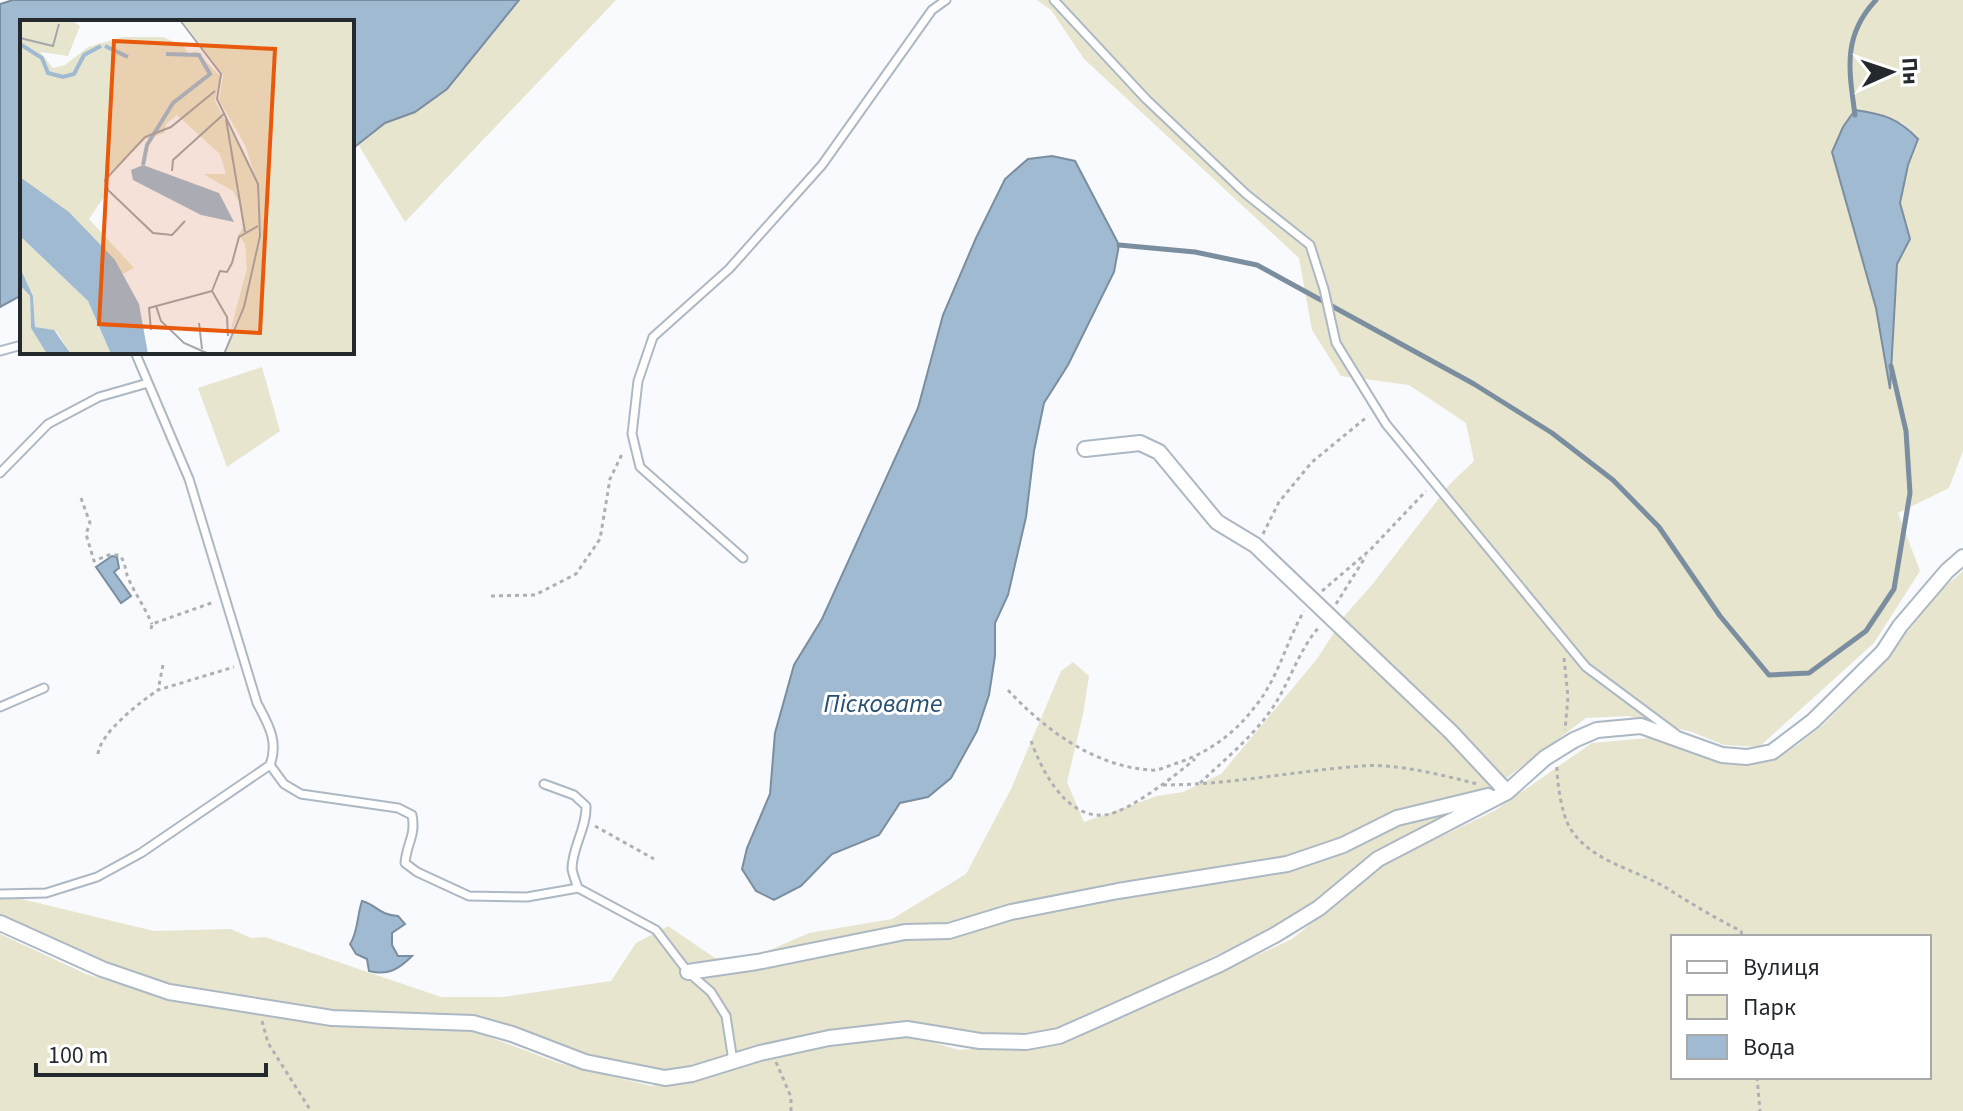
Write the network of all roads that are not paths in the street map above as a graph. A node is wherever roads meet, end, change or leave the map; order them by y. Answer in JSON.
{"nodes":[{"id":1,"x":946,"y":0,"type":"edge"},
{"id":2,"x":1054,"y":0,"type":"edge"},
{"id":3,"x":20,"y":346,"type":"edge"},
{"id":4,"x":0,"y":351,"type":"edge"},
{"id":5,"x":136,"y":354,"type":"edge"},
{"id":6,"x":148,"y":383,"type":"junction"},
{"id":7,"x":1085,"y":449,"type":"dead end"},
{"id":8,"x":0,"y":473,"type":"edge"},
{"id":9,"x":1963,"y":557,"type":"edge"},
{"id":10,"x":743,"y":558,"type":"dead end"},
{"id":11,"x":44,"y":688,"type":"dead end"},
{"id":12,"x":0,"y":707,"type":"edge"},
{"id":13,"x":1685,"y":741,"type":"junction"},
{"id":14,"x":270,"y":765,"type":"junction"},
{"id":15,"x":544,"y":784,"type":"dead end"},
{"id":16,"x":1507,"y":792,"type":"junction"},
{"id":17,"x":578,"y":888,"type":"junction"},
{"id":18,"x":0,"y":894,"type":"edge"},
{"id":19,"x":0,"y":923,"type":"edge"},
{"id":20,"x":688,"y":972,"type":"junction"},
{"id":21,"x":733,"y":1061,"type":"junction"}],
"edges":[{"from":1,"to":10,"type":"lane"},
{"from":2,"to":13,"type":"lane"},
{"from":3,"to":4,"type":"lane"},
{"from":5,"to":6,"type":"lane"},
{"from":6,"to":8,"type":"lane"},
{"from":6,"to":14,"type":"lane"},
{"from":7,"to":16,"type":"street"},
{"from":9,"to":13,"type":"street"},
{"from":11,"to":12,"type":"lane"},
{"from":13,"to":16,"type":"street"},
{"from":14,"to":17,"type":"lane"},
{"from":14,"to":18,"type":"lane"},
{"from":15,"to":17,"type":"lane"},
{"from":16,"to":20,"type":"street"},
{"from":16,"to":21,"type":"street"},
{"from":17,"to":20,"type":"lane"},
{"from":19,"to":21,"type":"street"},
{"from":20,"to":21,"type":"lane"}]}
